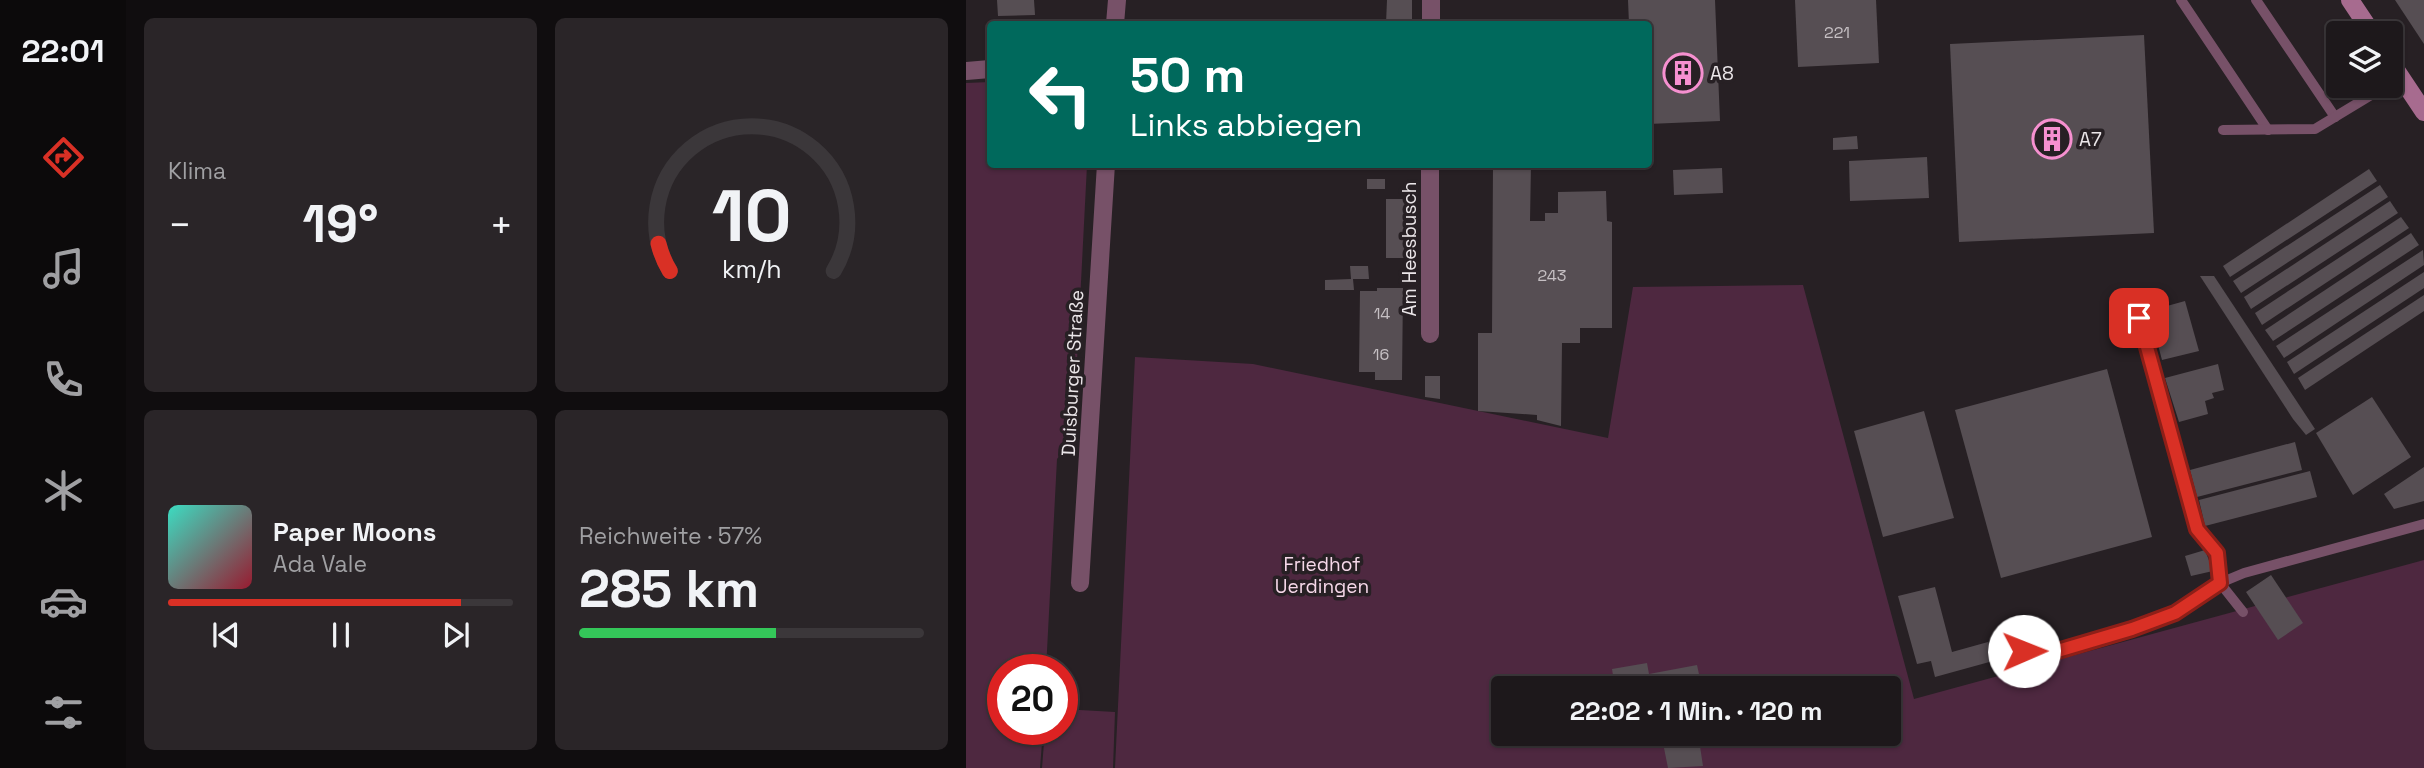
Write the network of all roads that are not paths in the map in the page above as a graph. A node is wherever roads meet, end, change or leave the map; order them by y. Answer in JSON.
{"nodes":[{"id":1,"x":1117,"y":0,"type":"edge"},
{"id":2,"x":1431,"y":0,"type":"edge"},
{"id":3,"x":2181,"y":0,"type":"edge"},
{"id":4,"x":2256,"y":0,"type":"edge"},
{"id":5,"x":2350,"y":0,"type":"edge"},
{"id":6,"x":1115,"y":21,"type":"edge"},
{"id":7,"x":1431,"y":21,"type":"edge"},
{"id":8,"x":2364,"y":21,"type":"edge"},
{"id":9,"x":987,"y":69,"type":"edge"},
{"id":10,"x":966,"y":71,"type":"edge"},
{"id":11,"x":2403,"y":88,"type":"edge"},
{"id":12,"x":2362,"y":98,"type":"edge"},
{"id":13,"x":2424,"y":112,"type":"edge"},
{"id":14,"x":2336,"y":117,"type":"junction"},
{"id":15,"x":2223,"y":130,"type":"dead end"},
{"id":16,"x":2268,"y":130,"type":"junction"},
{"id":17,"x":1106,"y":168,"type":"edge"},
{"id":18,"x":1430,"y":168,"type":"edge"},
{"id":19,"x":2139,"y":318,"type":"dead end"},
{"id":20,"x":1430,"y":334,"type":"dead end"},
{"id":21,"x":2424,"y":524,"type":"edge"},
{"id":22,"x":1080,"y":583,"type":"dead end"},
{"id":23,"x":2220,"y":583,"type":"junction"},
{"id":24,"x":2242,"y":612,"type":"dead end"},
{"id":25,"x":2028,"y":669,"type":"dead end"}],
"edges":[{"from":1,"to":6,"type":"street"},
{"from":2,"to":7,"type":"street"},
{"from":3,"to":16,"type":"lane"},
{"from":4,"to":14,"type":"lane"},
{"from":5,"to":8,"type":"main road"},
{"from":9,"to":10,"type":"street"},
{"from":11,"to":13,"type":"main road"},
{"from":12,"to":14,"type":"lane"},
{"from":14,"to":16,"type":"lane"},
{"from":15,"to":16,"type":"lane"},
{"from":17,"to":22,"type":"street","name":"Duisburger Straße"},
{"from":18,"to":20,"type":"street","name":"Am Heesbusch"},
{"from":19,"to":23,"type":"lane"},
{"from":21,"to":23,"type":"lane"},
{"from":23,"to":24,"type":"lane"},
{"from":23,"to":25,"type":"lane"}]}
